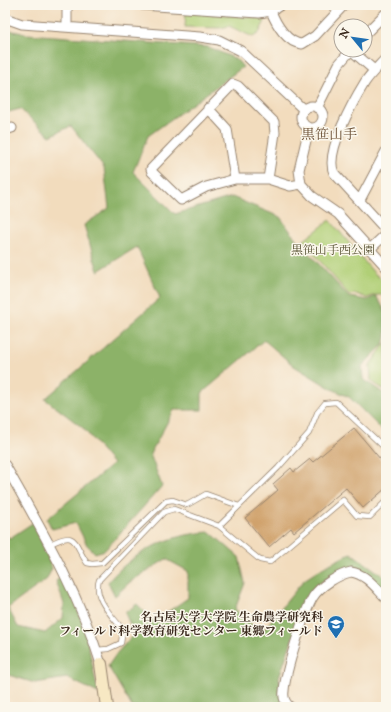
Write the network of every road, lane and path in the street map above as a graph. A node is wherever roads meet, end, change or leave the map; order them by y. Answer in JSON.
{"nodes":[{"id":1,"x":67,"y":5,"type":"edge"},
{"id":2,"x":142,"y":5,"type":"edge"},
{"id":3,"x":281,"y":5,"type":"edge"},
{"id":4,"x":344,"y":5,"type":"edge"},
{"id":5,"x":166,"y":6,"type":"edge"},
{"id":6,"x":271,"y":11,"type":"junction"},
{"id":7,"x":386,"y":13,"type":"edge"},
{"id":8,"x":5,"y":18,"type":"edge"},
{"id":9,"x":373,"y":26,"type":"edge"},
{"id":10,"x":67,"y":27,"type":"junction"},
{"id":11,"x":344,"y":58,"type":"edge"},
{"id":12,"x":360,"y":58,"type":"edge"},
{"id":13,"x":386,"y":58,"type":"edge"},
{"id":14,"x":374,"y":70,"type":"junction"},
{"id":15,"x":208,"y":108,"type":"junction"},
{"id":16,"x":317,"y":108,"type":"junction"},
{"id":17,"x":304,"y":110,"type":"junction"},
{"id":18,"x":309,"y":128,"type":"junction"},
{"id":19,"x":386,"y":151,"type":"edge"},
{"id":20,"x":235,"y":179,"type":"junction"},
{"id":21,"x":268,"y":180,"type":"junction"},
{"id":22,"x":301,"y":184,"type":"junction"},
{"id":23,"x":360,"y":200,"type":"junction"},
{"id":24,"x":386,"y":230,"type":"edge"},
{"id":25,"x":386,"y":234,"type":"edge"},
{"id":26,"x":370,"y":249,"type":"junction"},
{"id":27,"x":386,"y":267,"type":"edge"},
{"id":28,"x":386,"y":449,"type":"edge"},
{"id":29,"x":5,"y":465,"type":"edge"},
{"id":30,"x":386,"y":501,"type":"edge"},
{"id":31,"x":239,"y":506,"type":"junction"},
{"id":32,"x":219,"y":526,"type":"junction"},
{"id":33,"x":49,"y":545,"type":"junction"},
{"id":34,"x":386,"y":598,"type":"edge"},
{"id":35,"x":96,"y":650,"type":"junction"},
{"id":36,"x":101,"y":664,"type":"joint"},
{"id":37,"x":107,"y":707,"type":"edge"},
{"id":38,"x":290,"y":707,"type":"edge"}],
"edges":[{"from":1,"to":10,"type":"street"},
{"from":2,"to":5,"type":"street"},
{"from":3,"to":6,"type":"street"},
{"from":4,"to":6,"type":"street"},
{"from":5,"to":6,"type":"street"},
{"from":7,"to":9,"type":"street"},
{"from":8,"to":10,"type":"street"},
{"from":10,"to":17,"type":"street"},
{"from":11,"to":16,"type":"street"},
{"from":12,"to":14,"type":"street"},
{"from":13,"to":14,"type":"street"},
{"from":14,"to":23,"type":"street"},
{"from":15,"to":20,"type":"street"},
{"from":15,"to":20,"type":"street"},
{"from":15,"to":21,"type":"street"},
{"from":16,"to":17,"type":"street"},
{"from":16,"to":18,"type":"street"},
{"from":17,"to":18,"type":"street"},
{"from":18,"to":22,"type":"street"},
{"from":19,"to":23,"type":"street"},
{"from":20,"to":21,"type":"street"},
{"from":21,"to":22,"type":"street"},
{"from":22,"to":26,"type":"street"},
{"from":23,"to":24,"type":"street"},
{"from":25,"to":26,"type":"street"},
{"from":26,"to":27,"type":"street"},
{"from":28,"to":31,"type":"lane"},
{"from":29,"to":33,"type":"street"},
{"from":30,"to":32,"type":"lane"},
{"from":31,"to":32,"type":"lane"},
{"from":31,"to":33,"type":"lane"},
{"from":32,"to":35,"type":"lane"},
{"from":33,"to":35,"type":"street"},
{"from":34,"to":38,"type":"street"},
{"from":35,"to":36,"type":"street"},
{"from":36,"to":37,"type":"street"}]}
